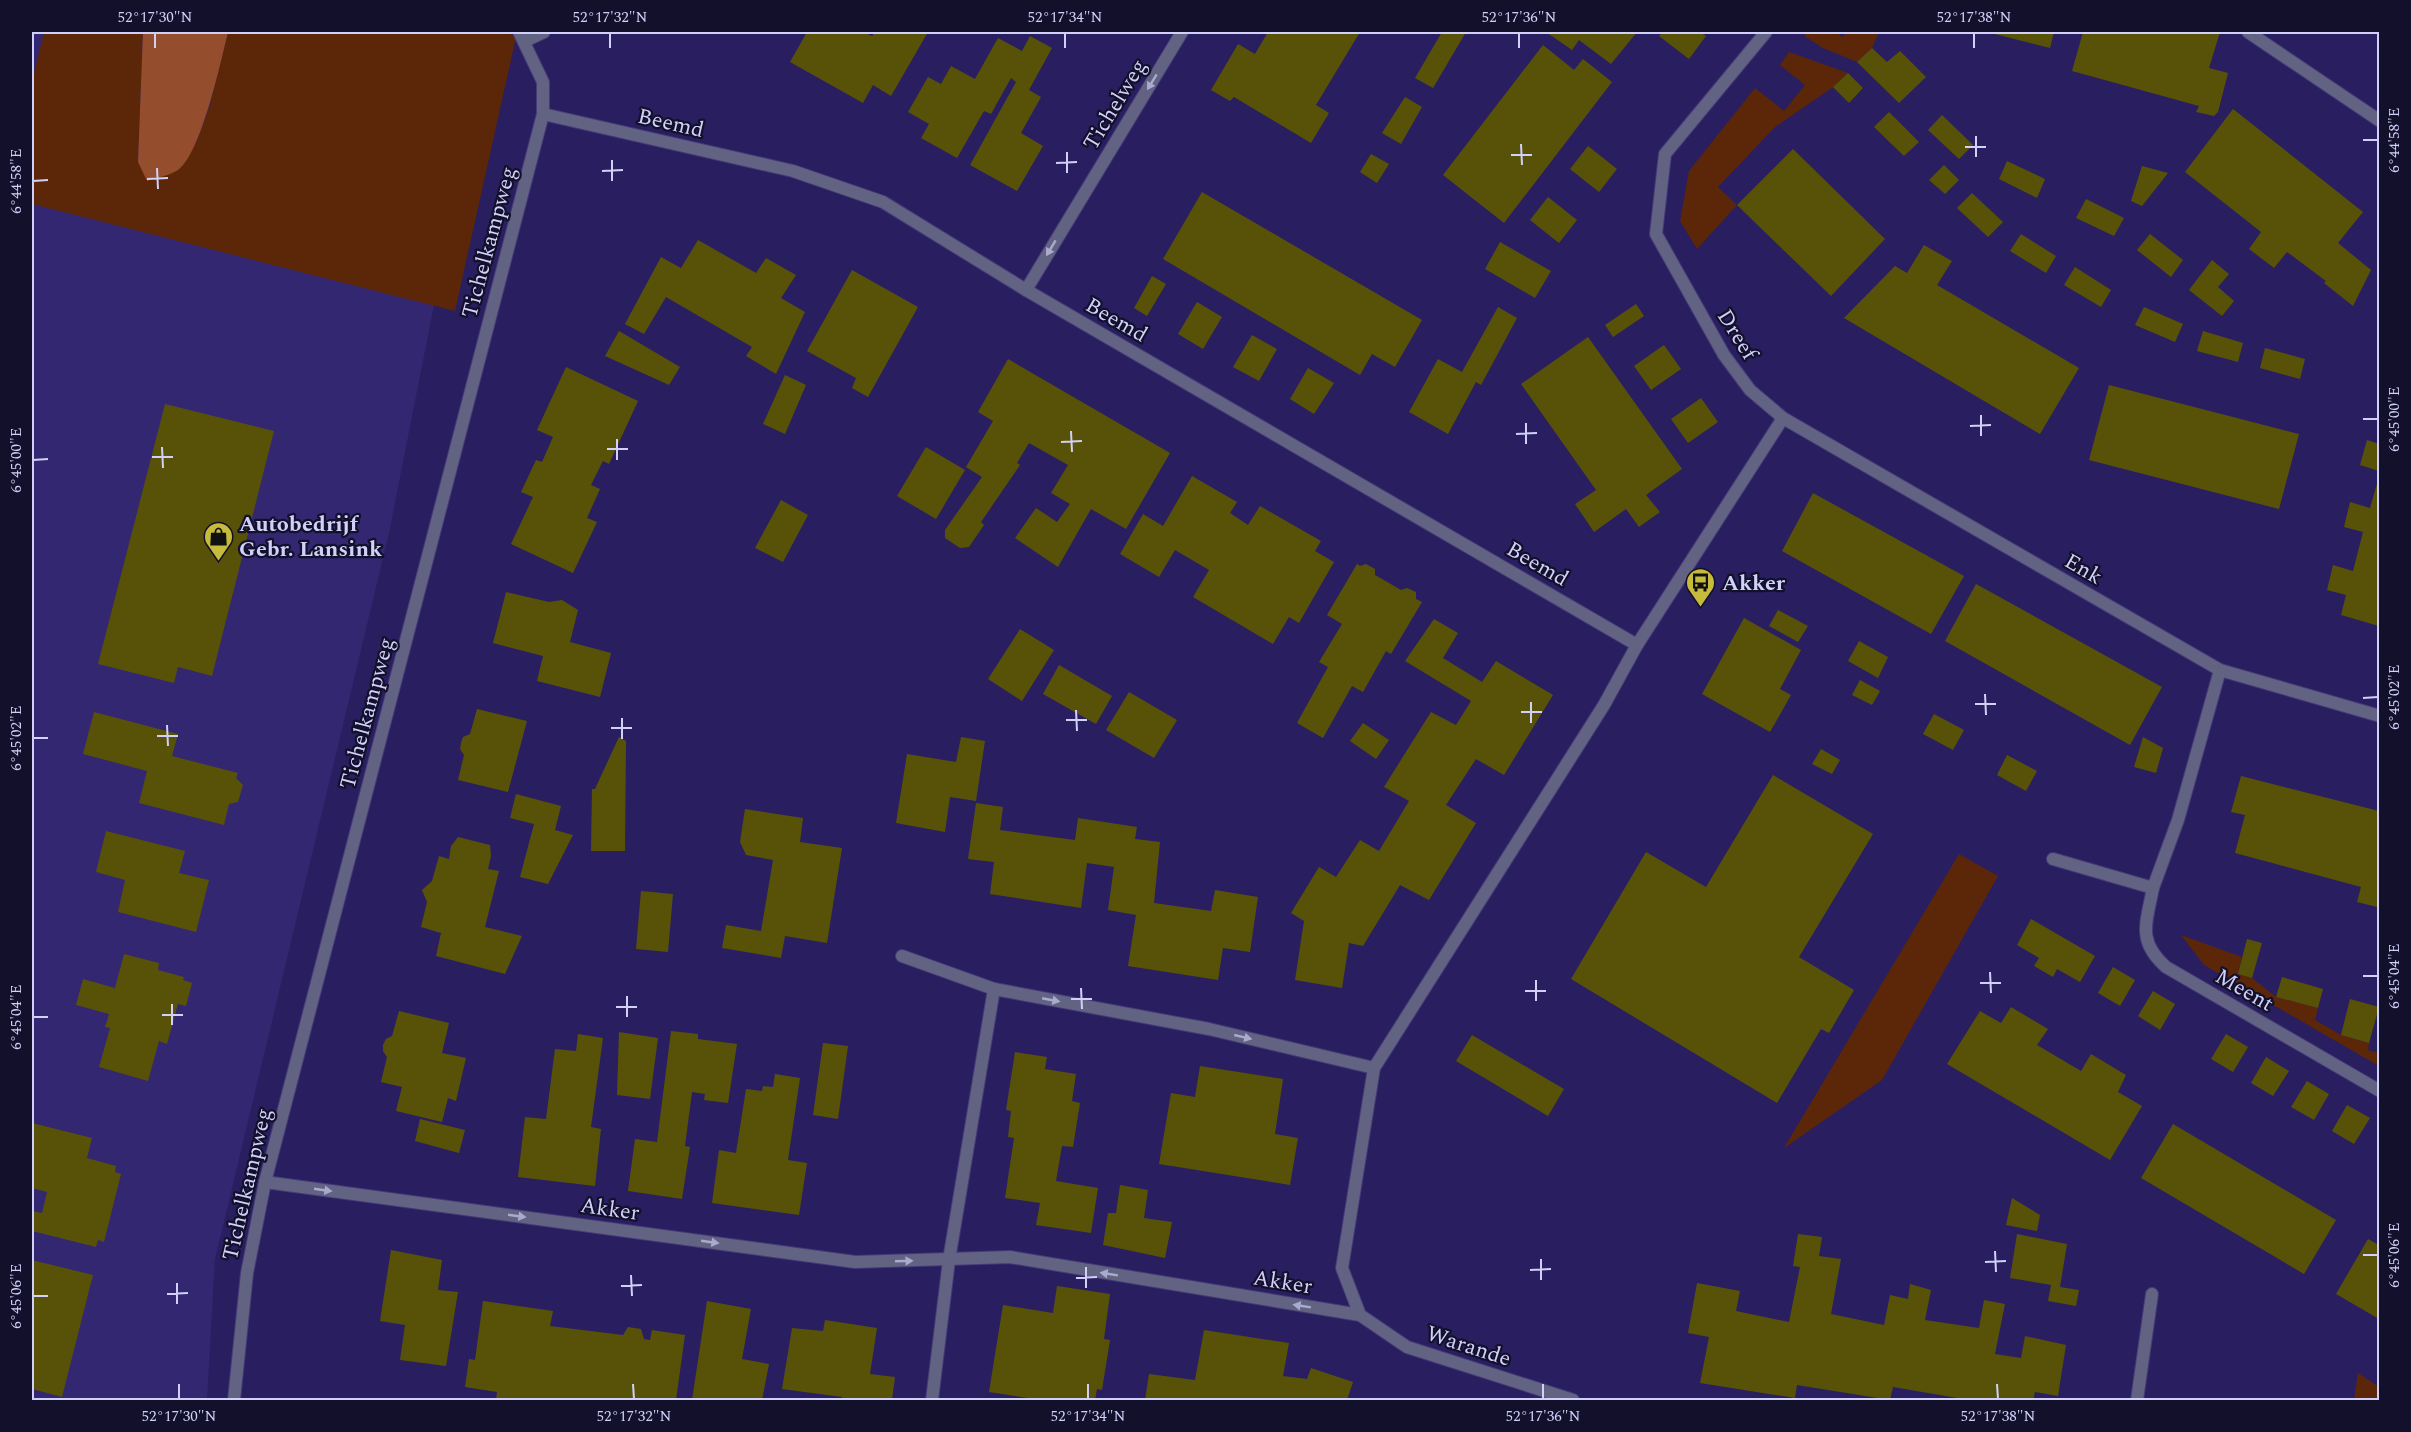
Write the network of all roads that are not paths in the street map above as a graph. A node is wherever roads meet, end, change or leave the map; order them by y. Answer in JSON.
{"nodes":[{"id":1,"x":544,"y":32,"type":"edge"},
{"id":2,"x":1182,"y":32,"type":"edge"},
{"id":3,"x":1766,"y":32,"type":"edge"},
{"id":4,"x":2248,"y":32,"type":"edge"},
{"id":5,"x":522,"y":36,"type":"edge"},
{"id":6,"x":543,"y":114,"type":"junction"},
{"id":7,"x":2379,"y":121,"type":"edge"},
{"id":8,"x":1026,"y":290,"type":"junction"},
{"id":9,"x":1784,"y":418,"type":"junction"},
{"id":10,"x":1637,"y":645,"type":"junction"},
{"id":11,"x":2220,"y":670,"type":"junction"},
{"id":12,"x":2379,"y":716,"type":"edge"},
{"id":13,"x":2053,"y":859,"type":"dead end"},
{"id":14,"x":2153,"y":888,"type":"junction"},
{"id":15,"x":902,"y":956,"type":"dead end"},
{"id":16,"x":994,"y":989,"type":"junction"},
{"id":17,"x":1374,"y":1068,"type":"junction"},
{"id":18,"x":2379,"y":1091,"type":"edge"},
{"id":19,"x":266,"y":1182,"type":"junction"},
{"id":20,"x":949,"y":1260,"type":"junction"},
{"id":21,"x":2151,"y":1294,"type":"dead end"},
{"id":22,"x":1360,"y":1315,"type":"junction"},
{"id":23,"x":234,"y":1401,"type":"edge"},
{"id":24,"x":932,"y":1401,"type":"edge"},
{"id":25,"x":1573,"y":1401,"type":"edge"},
{"id":26,"x":2137,"y":1401,"type":"edge"}],
"edges":[{"from":1,"to":5,"type":"street"},
{"from":2,"to":8,"type":"street","name":"Tichelweg","one_way":true},
{"from":3,"to":9,"type":"street","name":"Dreef"},
{"from":4,"to":7,"type":"street"},
{"from":5,"to":6,"type":"street","name":"Tichelkampweg"},
{"from":6,"to":8,"type":"street","name":"Beemd"},
{"from":6,"to":19,"type":"street","name":"Tichelkampweg"},
{"from":8,"to":10,"type":"street","name":"Beemd"},
{"from":9,"to":10,"type":"street"},
{"from":9,"to":11,"type":"street","name":"Enk"},
{"from":10,"to":17,"type":"street","name":"Akker"},
{"from":11,"to":12,"type":"street","name":"Enk"},
{"from":11,"to":14,"type":"street","name":"Meent"},
{"from":13,"to":14,"type":"street"},
{"from":14,"to":18,"type":"street","name":"Meent"},
{"from":15,"to":16,"type":"street"},
{"from":16,"to":17,"type":"street","one_way":true},
{"from":16,"to":20,"type":"street"},
{"from":17,"to":22,"type":"street","name":"Akker"},
{"from":19,"to":20,"type":"street","name":"Akker","one_way":true},
{"from":19,"to":23,"type":"street","name":"Tichelkampweg"},
{"from":22,"to":20,"type":"street","name":"Akker","one_way":true},
{"from":20,"to":24,"type":"street"},
{"from":21,"to":26,"type":"street"},
{"from":22,"to":25,"type":"street","name":"Warande"}]}
